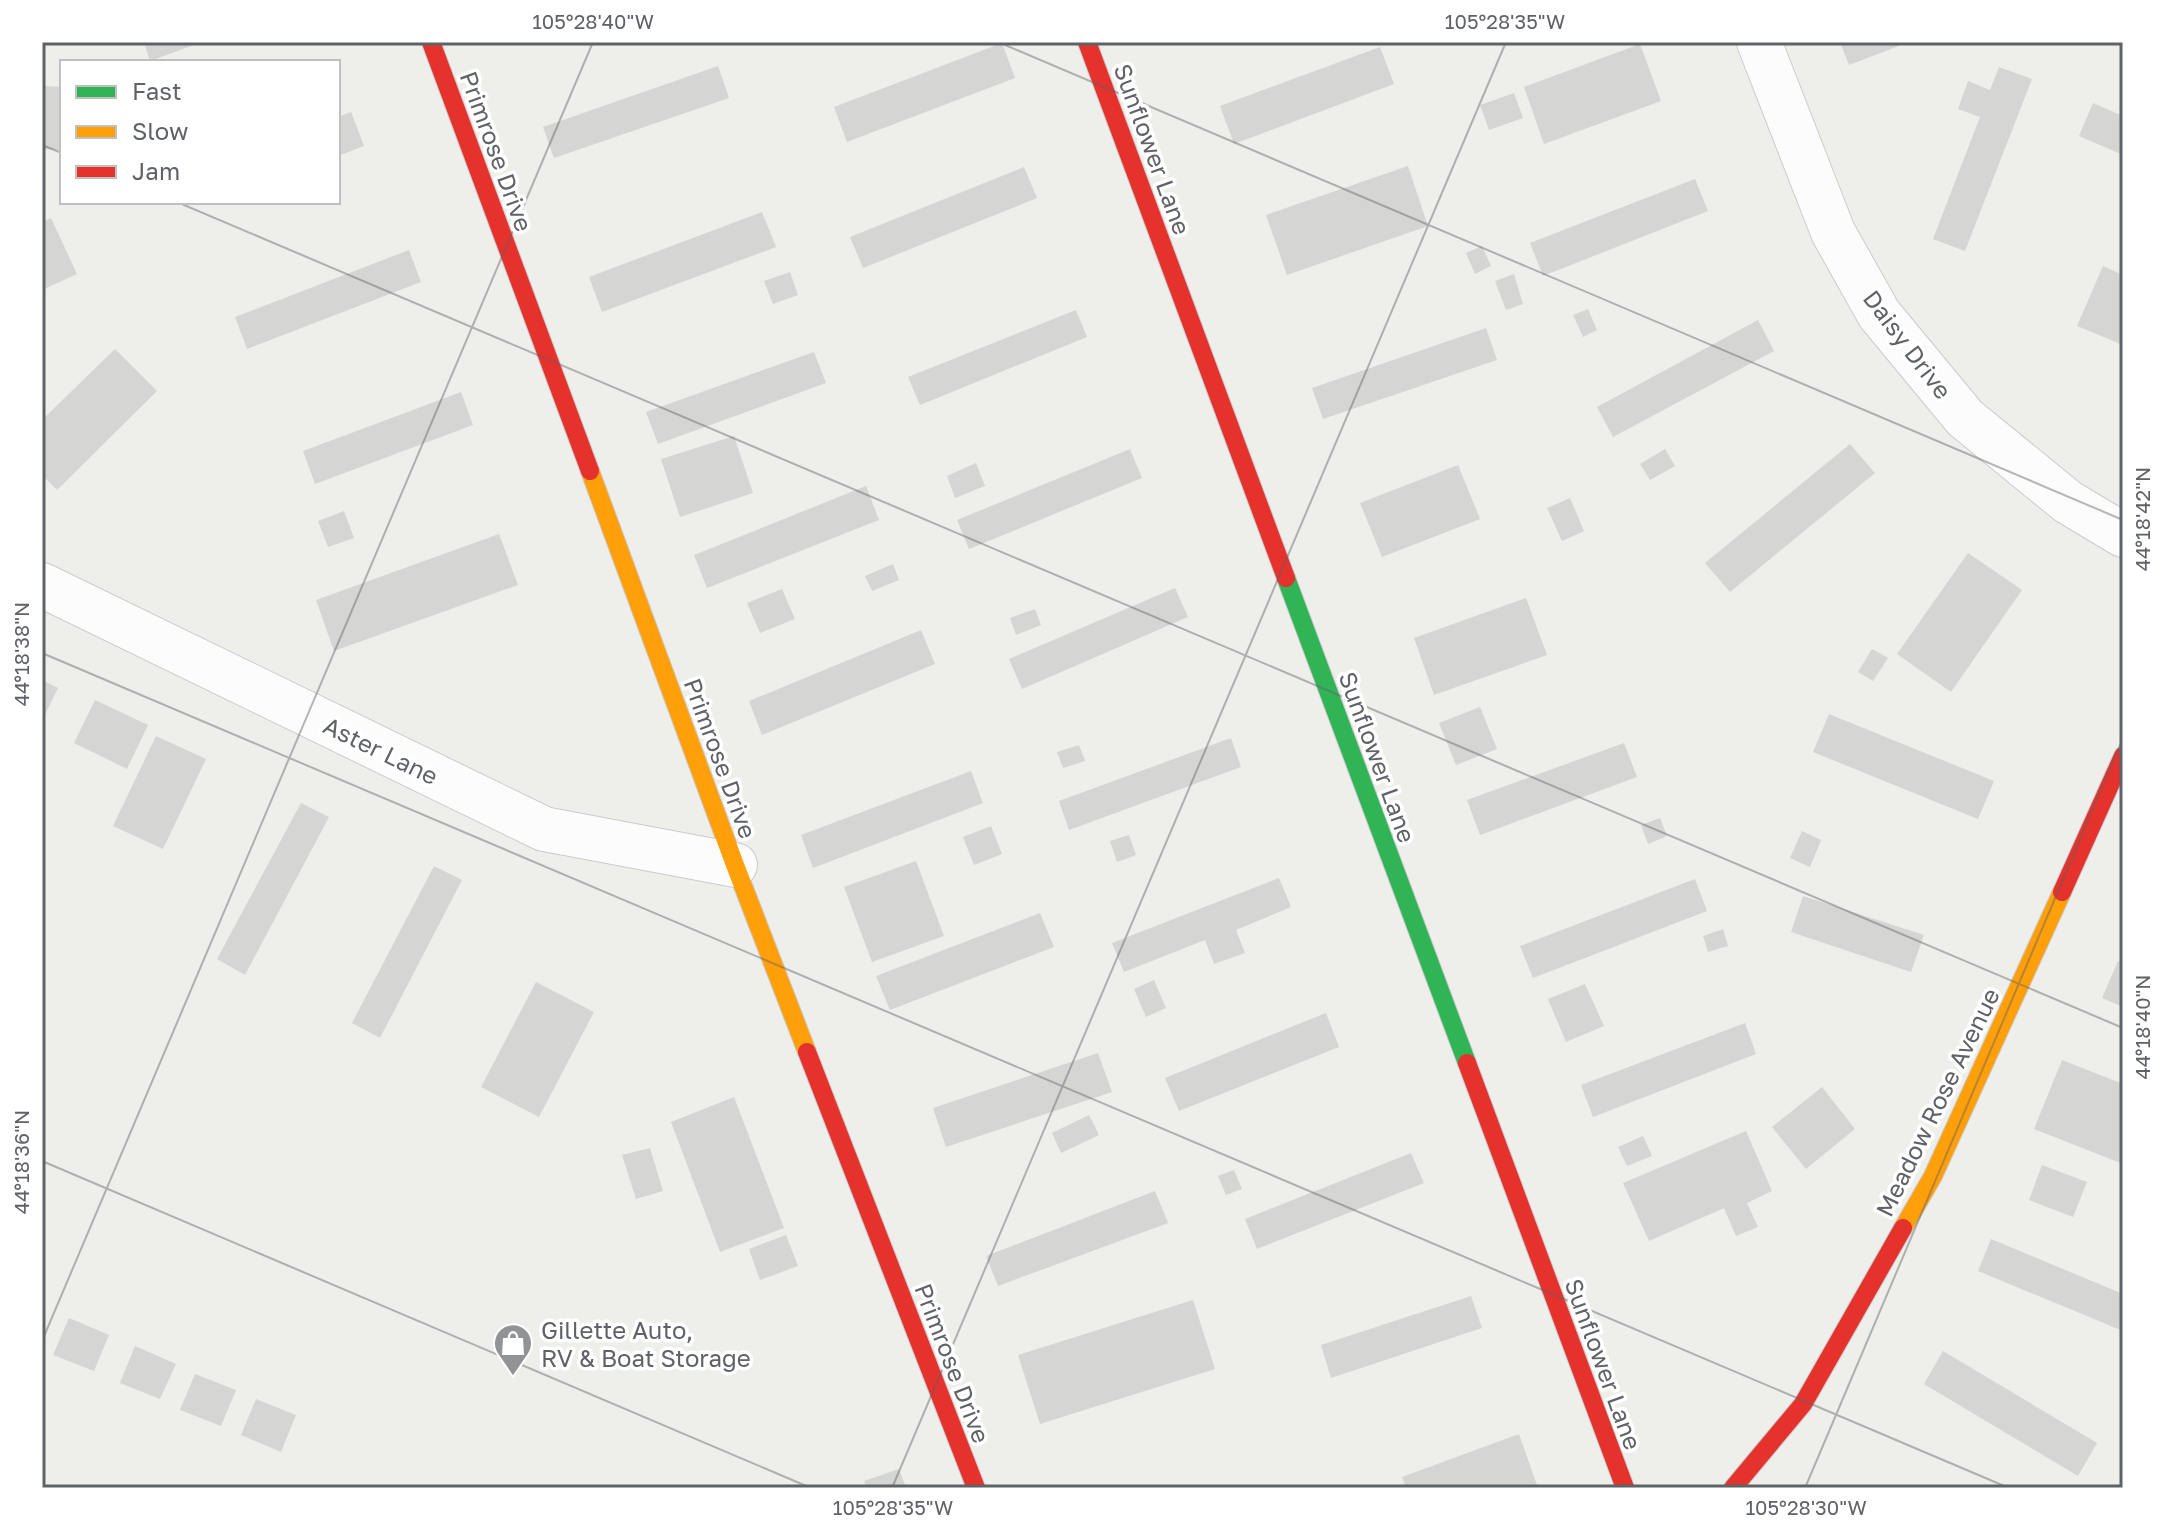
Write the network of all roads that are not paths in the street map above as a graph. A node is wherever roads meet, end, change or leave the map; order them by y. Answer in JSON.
{"nodes":[{"id":1,"x":431,"y":42,"type":"edge"},
{"id":2,"x":1087,"y":42,"type":"edge"},
{"id":3,"x":1759,"y":42,"type":"edge"},
{"id":4,"x":2123,"y":535,"type":"edge"},
{"id":5,"x":42,"y":585,"type":"edge"},
{"id":6,"x":2123,"y":756,"type":"edge"},
{"id":7,"x":735,"y":865,"type":"junction"},
{"id":8,"x":976,"y":1488,"type":"edge"},
{"id":9,"x":1625,"y":1488,"type":"edge"},
{"id":10,"x":1733,"y":1488,"type":"edge"}],
"edges":[{"from":1,"to":7,"type":"street","name":"Primrose Drive"},
{"from":2,"to":9,"type":"street","name":"Sunflower Lane"},
{"from":3,"to":4,"type":"street","name":"Daisy Drive"},
{"from":5,"to":7,"type":"street","name":"Aster Lane"},
{"from":6,"to":10,"type":"street","name":"Meadow Rose Avenue"},
{"from":7,"to":8,"type":"street","name":"Primrose Drive"}]}
